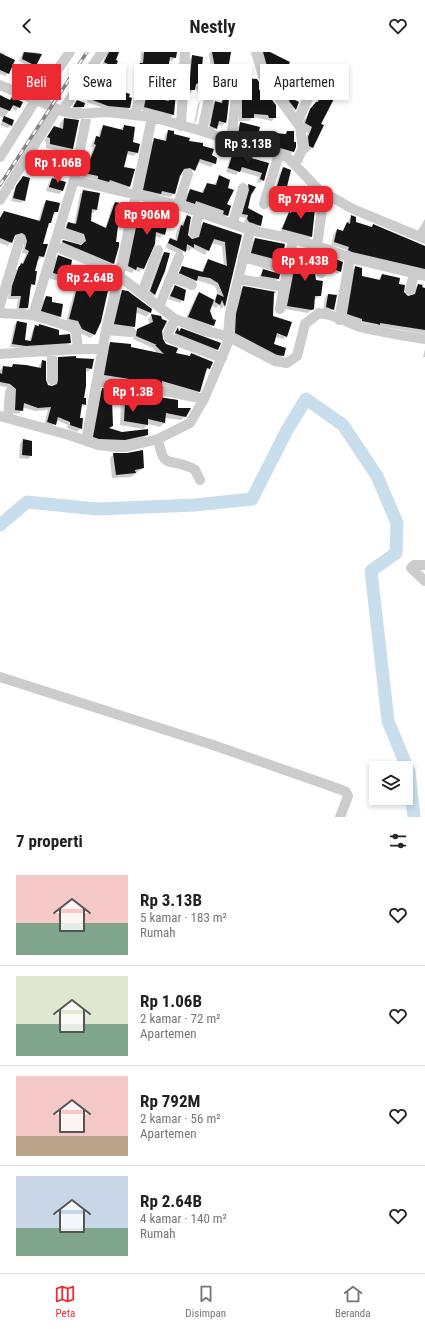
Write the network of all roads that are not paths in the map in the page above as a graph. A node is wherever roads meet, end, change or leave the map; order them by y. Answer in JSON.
{"nodes":[{"id":1,"x":70,"y":52,"type":"edge"},
{"id":2,"x":102,"y":52,"type":"edge"},
{"id":3,"x":185,"y":52,"type":"edge"},
{"id":4,"x":256,"y":52,"type":"edge"},
{"id":5,"x":185,"y":64,"type":"edge"},
{"id":6,"x":0,"y":85,"type":"edge"},
{"id":7,"x":138,"y":100,"type":"edge"},
{"id":8,"x":183,"y":100,"type":"edge"},
{"id":9,"x":209,"y":100,"type":"edge"},
{"id":10,"x":236,"y":100,"type":"edge"},
{"id":11,"x":307,"y":100,"type":"edge"},
{"id":12,"x":36,"y":101,"type":"junction"},
{"id":13,"x":60,"y":110,"type":"junction"},
{"id":14,"x":87,"y":114,"type":"junction"},
{"id":15,"x":135,"y":115,"type":"junction"},
{"id":16,"x":152,"y":117,"type":"junction"},
{"id":17,"x":297,"y":122,"type":"junction"},
{"id":18,"x":181,"y":126,"type":"junction"},
{"id":19,"x":202,"y":131,"type":"junction"},
{"id":20,"x":231,"y":141,"type":"junction"},
{"id":21,"x":279,"y":154,"type":"junction"},
{"id":22,"x":0,"y":157,"type":"edge"},
{"id":23,"x":60,"y":157,"type":"dead end"},
{"id":24,"x":78,"y":161,"type":"junction"},
{"id":25,"x":295,"y":165,"type":"junction"},
{"id":26,"x":188,"y":174,"type":"dead end"},
{"id":27,"x":74,"y":180,"type":"junction"},
{"id":28,"x":243,"y":188,"type":"dead end"},
{"id":29,"x":324,"y":193,"type":"junction"},
{"id":30,"x":135,"y":196,"type":"junction"},
{"id":31,"x":0,"y":200,"type":"edge"},
{"id":32,"x":264,"y":204,"type":"dead end"},
{"id":33,"x":178,"y":205,"type":"junction"},
{"id":34,"x":199,"y":211,"type":"junction"},
{"id":35,"x":233,"y":223,"type":"junction"},
{"id":36,"x":250,"y":230,"type":"junction"},
{"id":37,"x":58,"y":232,"type":"junction"},
{"id":38,"x":194,"y":233,"type":"dead end"},
{"id":39,"x":20,"y":239,"type":"dead end"},
{"id":40,"x":80,"y":239,"type":"dead end"},
{"id":41,"x":292,"y":239,"type":"junction"},
{"id":42,"x":425,"y":239,"type":"edge"},
{"id":43,"x":54,"y":246,"type":"junction"},
{"id":44,"x":322,"y":248,"type":"junction"},
{"id":45,"x":158,"y":250,"type":"dead end"},
{"id":46,"x":178,"y":257,"type":"dead end"},
{"id":47,"x":243,"y":257,"type":"junction"},
{"id":48,"x":350,"y":258,"type":"junction"},
{"id":49,"x":286,"y":269,"type":"junction"},
{"id":50,"x":321,"y":273,"type":"dead end"},
{"id":51,"x":414,"y":273,"type":"junction"},
{"id":52,"x":119,"y":275,"type":"junction"},
{"id":53,"x":425,"y":276,"type":"edge"},
{"id":54,"x":171,"y":278,"type":"junction"},
{"id":55,"x":239,"y":279,"type":"junction"},
{"id":56,"x":192,"y":285,"type":"dead end"},
{"id":57,"x":284,"y":287,"type":"junction"},
{"id":58,"x":410,"y":290,"type":"dead end"},
{"id":59,"x":142,"y":293,"type":"junction"},
{"id":60,"x":0,"y":305,"type":"edge"},
{"id":61,"x":159,"y":307,"type":"junction"},
{"id":62,"x":280,"y":309,"type":"dead end"},
{"id":63,"x":0,"y":313,"type":"edge"},
{"id":64,"x":33,"y":315,"type":"junction"},
{"id":65,"x":175,"y":319,"type":"junction"},
{"id":66,"x":339,"y":320,"type":"junction"},
{"id":67,"x":106,"y":330,"type":"junction"},
{"id":68,"x":131,"y":332,"type":"dead end"},
{"id":69,"x":228,"y":336,"type":"junction"},
{"id":70,"x":425,"y":340,"type":"edge"},
{"id":71,"x":78,"y":349,"type":"junction"},
{"id":72,"x":102,"y":349,"type":"junction"},
{"id":73,"x":52,"y":350,"type":"junction"},
{"id":74,"x":0,"y":354,"type":"edge"},
{"id":75,"x":222,"y":358,"type":"junction"},
{"id":76,"x":52,"y":380,"type":"dead end"},
{"id":77,"x":97,"y":381,"type":"junction"},
{"id":78,"x":10,"y":392,"type":"dead end"},
{"id":79,"x":204,"y":399,"type":"junction"},
{"id":80,"x":4,"y":417,"type":"edge"},
{"id":81,"x":158,"y":439,"type":"junction"},
{"id":82,"x":86,"y":441,"type":"junction"},
{"id":83,"x":200,"y":480,"type":"dead end"},
{"id":84,"x":425,"y":565,"type":"edge"},
{"id":85,"x":425,"y":581,"type":"edge"},
{"id":86,"x":0,"y":677,"type":"edge"},
{"id":87,"x":340,"y":817,"type":"edge"}],
"edges":[{"from":1,"to":12,"type":"street"},
{"from":2,"to":13,"type":"street"},
{"from":3,"to":5,"type":"street"},
{"from":4,"to":17,"type":"street"},
{"from":6,"to":12,"type":"street"},
{"from":7,"to":15,"type":"street"},
{"from":8,"to":18,"type":"street"},
{"from":9,"to":19,"type":"street"},
{"from":10,"to":20,"type":"street"},
{"from":11,"to":17,"type":"street"},
{"from":12,"to":13,"type":"street"},
{"from":12,"to":22,"type":"street"},
{"from":13,"to":14,"type":"street"},
{"from":13,"to":31,"type":"street"},
{"from":14,"to":15,"type":"street"},
{"from":14,"to":24,"type":"street"},
{"from":15,"to":16,"type":"street"},
{"from":16,"to":18,"type":"street"},
{"from":16,"to":30,"type":"street"},
{"from":17,"to":25,"type":"street"},
{"from":18,"to":19,"type":"street"},
{"from":19,"to":20,"type":"street"},
{"from":20,"to":21,"type":"street"},
{"from":21,"to":25,"type":"street"},
{"from":21,"to":32,"type":"street"},
{"from":23,"to":24,"type":"street"},
{"from":24,"to":27,"type":"street"},
{"from":25,"to":29,"type":"street"},
{"from":26,"to":33,"type":"street"},
{"from":27,"to":30,"type":"street"},
{"from":27,"to":37,"type":"street"},
{"from":28,"to":35,"type":"street"},
{"from":29,"to":42,"type":"street"},
{"from":29,"to":44,"type":"street"},
{"from":30,"to":33,"type":"street"},
{"from":30,"to":52,"type":"street"},
{"from":33,"to":34,"type":"street"},
{"from":34,"to":35,"type":"street"},
{"from":34,"to":38,"type":"street"},
{"from":35,"to":36,"type":"street"},
{"from":36,"to":41,"type":"street"},
{"from":36,"to":47,"type":"street"},
{"from":37,"to":40,"type":"street"},
{"from":37,"to":43,"type":"street"},
{"from":39,"to":60,"type":"street"},
{"from":41,"to":44,"type":"street"},
{"from":41,"to":49,"type":"street"},
{"from":43,"to":52,"type":"street"},
{"from":43,"to":64,"type":"street"},
{"from":44,"to":48,"type":"street"},
{"from":44,"to":50,"type":"street"},
{"from":45,"to":59,"type":"street"},
{"from":46,"to":54,"type":"street"},
{"from":47,"to":49,"type":"street"},
{"from":47,"to":55,"type":"street"},
{"from":48,"to":51,"type":"street"},
{"from":48,"to":66,"type":"street"},
{"from":49,"to":57,"type":"street"},
{"from":51,"to":53,"type":"street"},
{"from":51,"to":58,"type":"street"},
{"from":52,"to":59,"type":"street"},
{"from":52,"to":67,"type":"street"},
{"from":54,"to":56,"type":"street"},
{"from":54,"to":61,"type":"street"},
{"from":55,"to":57,"type":"street"},
{"from":55,"to":69,"type":"street"},
{"from":57,"to":62,"type":"street"},
{"from":59,"to":61,"type":"street"},
{"from":61,"to":65,"type":"street"},
{"from":63,"to":64,"type":"street"},
{"from":64,"to":71,"type":"street"},
{"from":65,"to":69,"type":"street"},
{"from":65,"to":75,"type":"street"},
{"from":66,"to":69,"type":"street"},
{"from":66,"to":70,"type":"street"},
{"from":67,"to":68,"type":"street"},
{"from":67,"to":72,"type":"street"},
{"from":69,"to":75,"type":"street"},
{"from":71,"to":72,"type":"street"},
{"from":71,"to":73,"type":"street"},
{"from":72,"to":77,"type":"street"},
{"from":73,"to":74,"type":"street"},
{"from":73,"to":76,"type":"street"},
{"from":75,"to":79,"type":"street"},
{"from":77,"to":79,"type":"street"},
{"from":77,"to":82,"type":"street"},
{"from":78,"to":80,"type":"street"},
{"from":79,"to":81,"type":"street"},
{"from":80,"to":82,"type":"street"},
{"from":81,"to":82,"type":"street"},
{"from":81,"to":83,"type":"street"},
{"from":84,"to":85,"type":"street"},
{"from":86,"to":87,"type":"street"}]}
